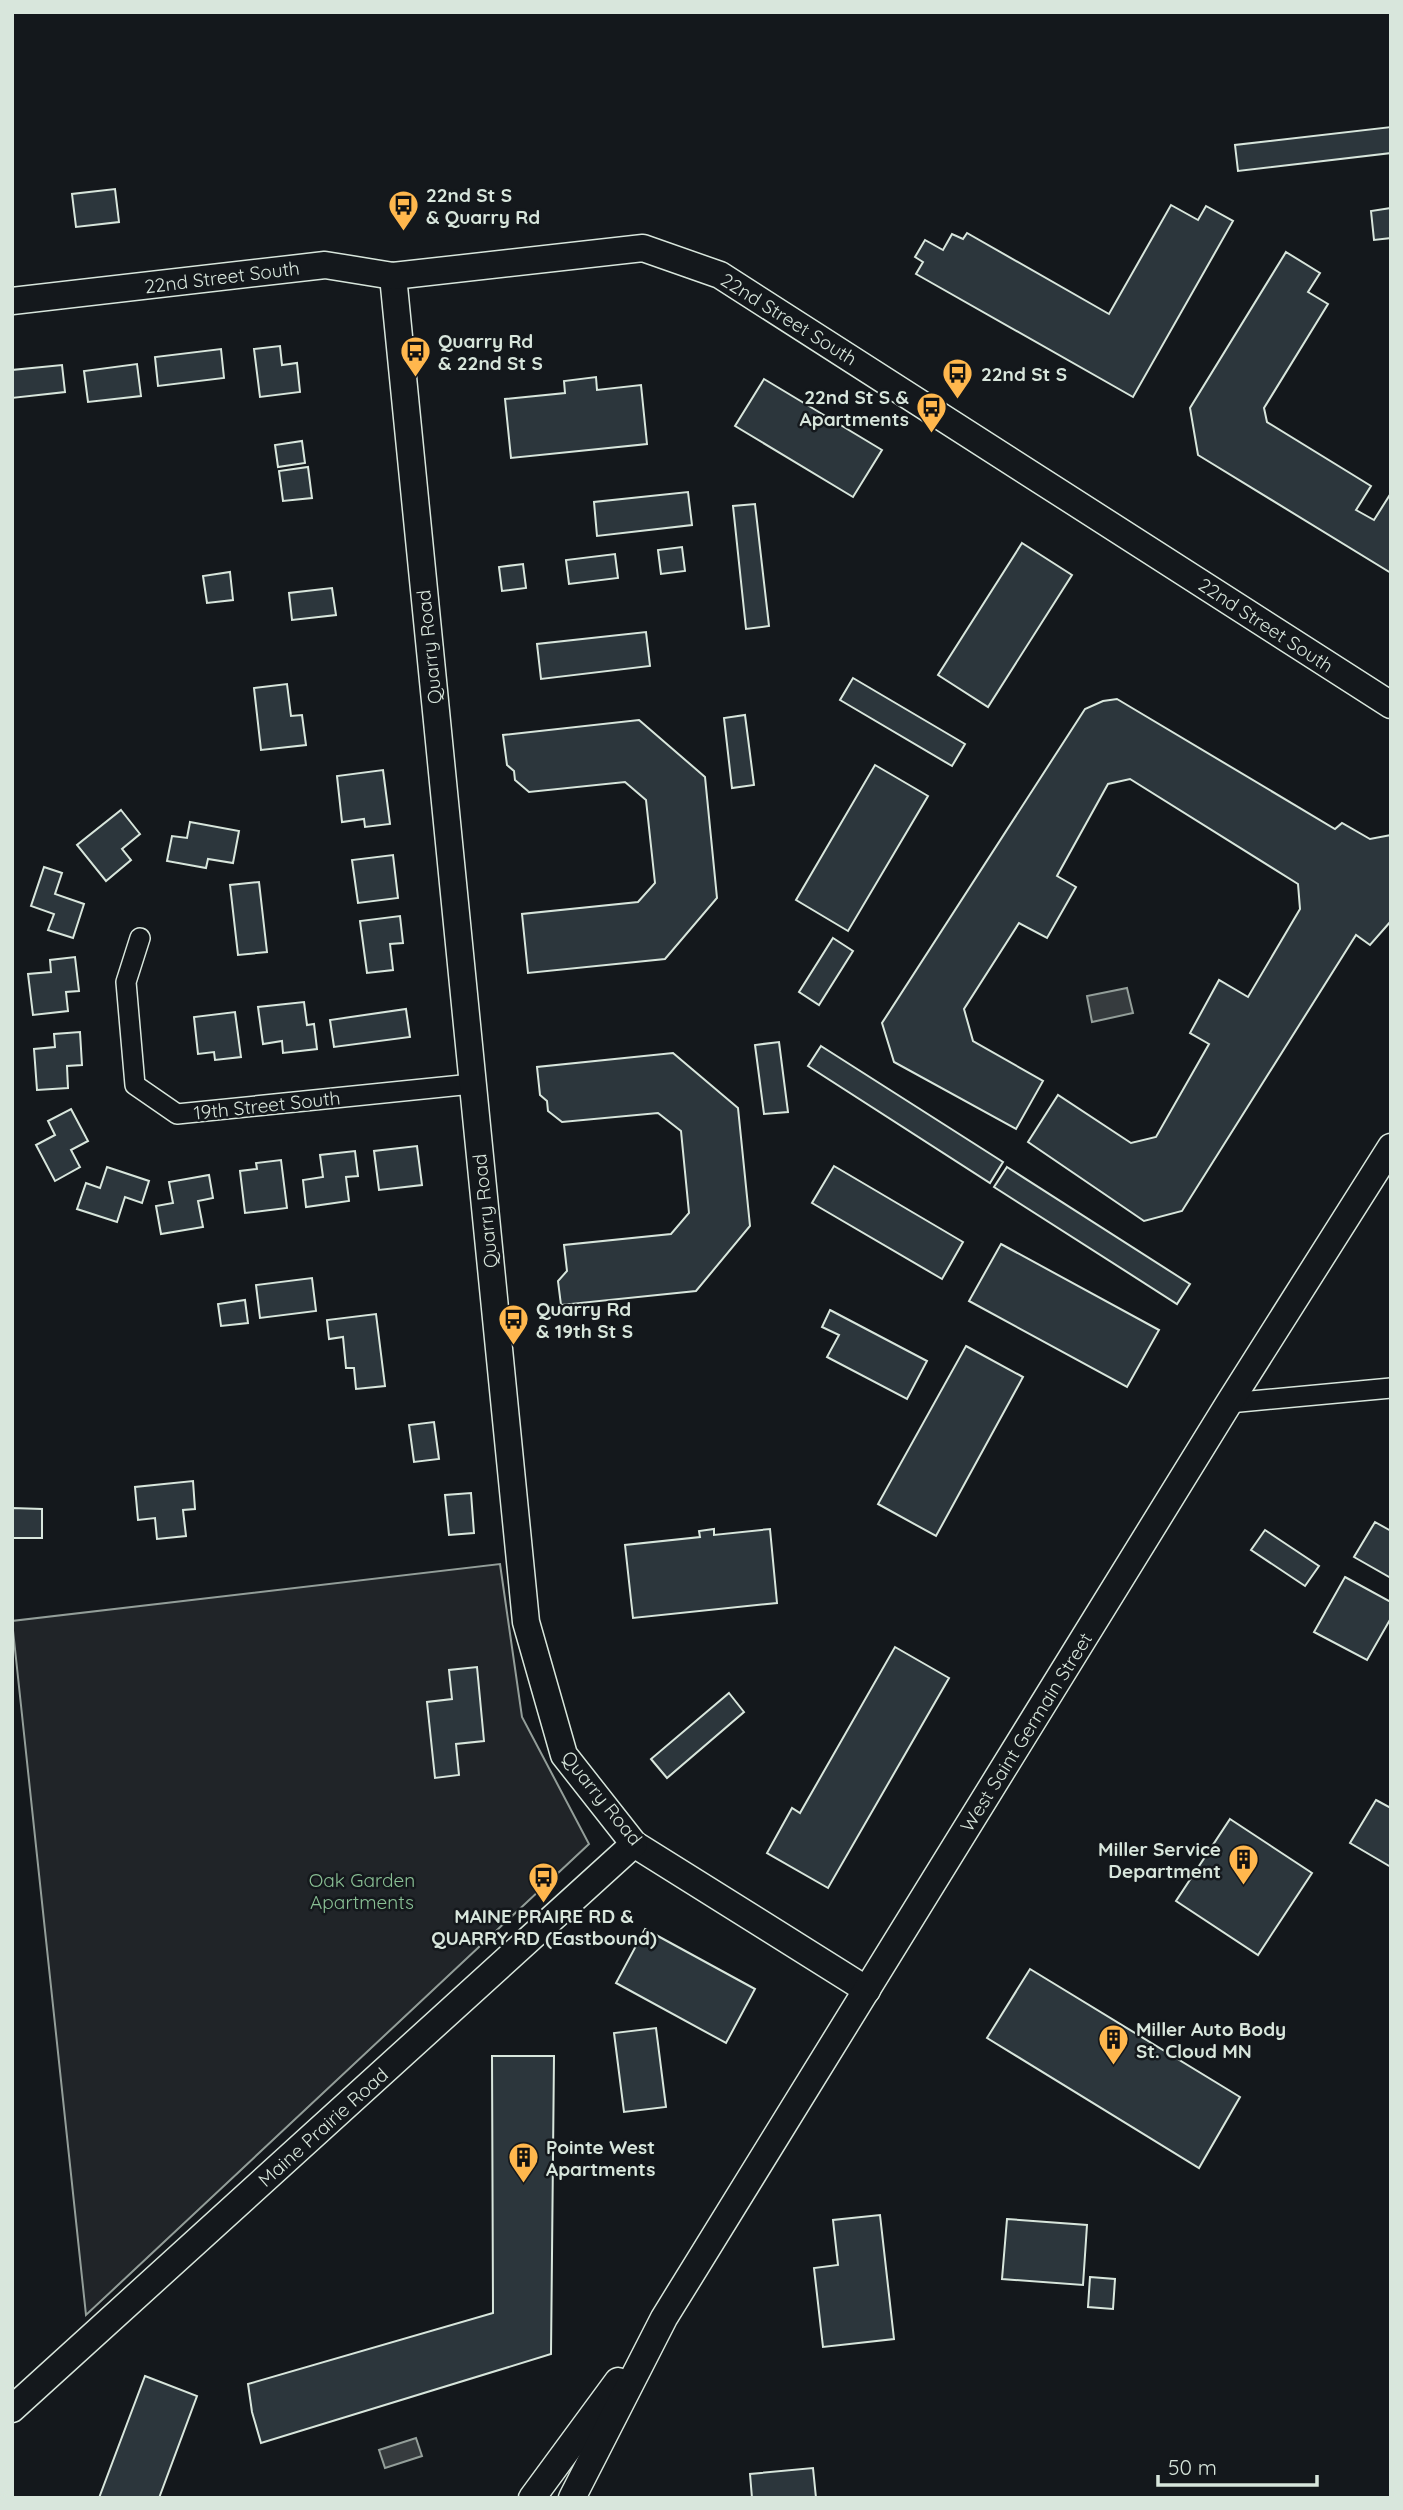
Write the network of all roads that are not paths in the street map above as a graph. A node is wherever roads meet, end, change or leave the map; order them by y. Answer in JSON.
{"nodes":[{"id":1,"x":393,"y":276,"type":"junction"},
{"id":2,"x":12,"y":301,"type":"edge"},
{"id":3,"x":1391,"y":705,"type":"edge"},
{"id":4,"x":140,"y":938,"type":"dead end"},
{"id":5,"x":472,"y":1084,"type":"junction"},
{"id":6,"x":1391,"y":1147,"type":"edge"},
{"id":7,"x":1391,"y":1388,"type":"edge"},
{"id":8,"x":1229,"y":1403,"type":"junction"},
{"id":9,"x":634,"y":1844,"type":"junction"},
{"id":10,"x":867,"y":1990,"type":"junction"},
{"id":11,"x":664,"y":2318,"type":"junction"},
{"id":12,"x":12,"y":2409,"type":"edge"},
{"id":13,"x":532,"y":2498,"type":"edge"},
{"id":14,"x":572,"y":2498,"type":"edge"}],
"edges":[{"from":1,"to":2,"type":"street","name":"22nd Street South"},
{"from":1,"to":3,"type":"street","name":"22nd Street South"},
{"from":1,"to":5,"type":"street","name":"Quarry Road"},
{"from":4,"to":5,"type":"street","name":"19th Street South"},
{"from":5,"to":9,"type":"street","name":"Quarry Road"},
{"from":6,"to":8,"type":"street","name":"West Saint Germain Street"},
{"from":7,"to":8,"type":"street"},
{"from":8,"to":10,"type":"street","name":"West Saint Germain Street"},
{"from":9,"to":10,"type":"street","name":"Quarry Road"},
{"from":9,"to":12,"type":"street","name":"Maine Prairie Road"},
{"from":10,"to":11,"type":"street","name":"West Saint Germain Street"},
{"from":11,"to":13,"type":"street","name":"West Saint Germain Street"},
{"from":11,"to":14,"type":"street","name":"West Saint Germain Street"}]}
